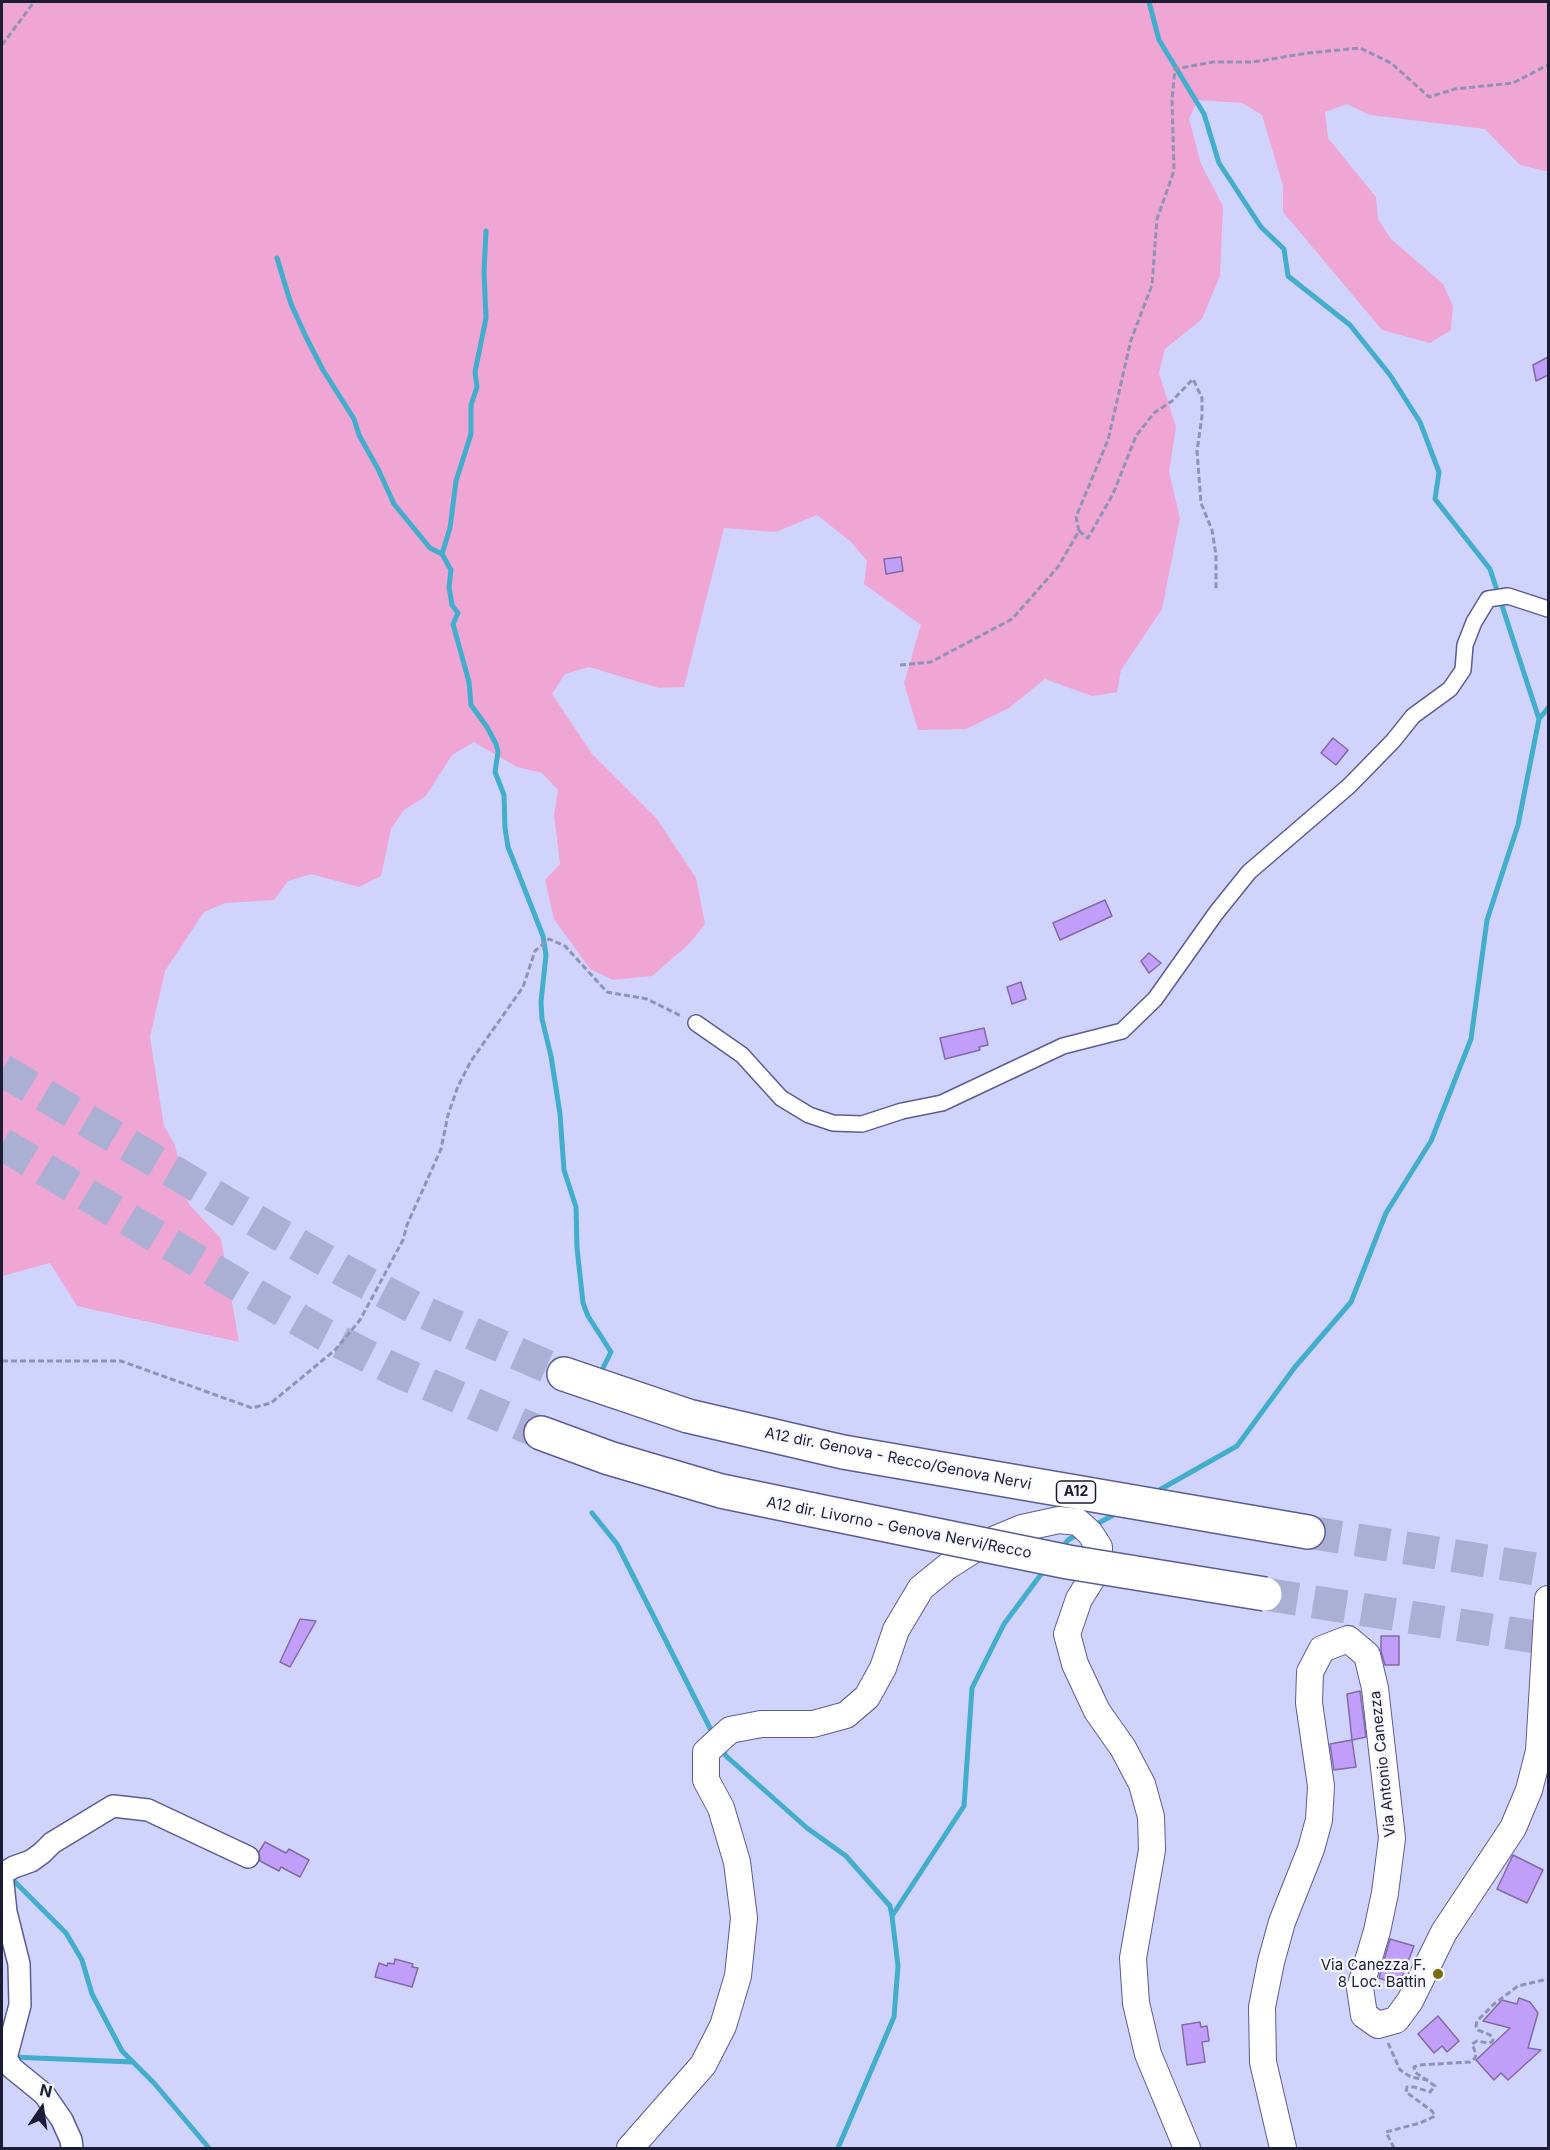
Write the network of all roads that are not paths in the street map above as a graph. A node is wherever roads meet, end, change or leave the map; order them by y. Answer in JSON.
{"nodes":[{"id":1,"x":1548,"y":609,"type":"edge"},
{"id":2,"x":696,"y":1023,"type":"road end"},
{"id":3,"x":564,"y":1374,"type":"tunnel mouth"},
{"id":4,"x":541,"y":1433,"type":"tunnel mouth"},
{"id":5,"x":1308,"y":1532,"type":"tunnel mouth"},
{"id":6,"x":1265,"y":1594,"type":"tunnel mouth"},
{"id":7,"x":1548,"y":1599,"type":"edge"},
{"id":8,"x":248,"y":1857,"type":"dead end"},
{"id":9,"x":72,"y":2148,"type":"edge"},
{"id":10,"x":630,"y":2148,"type":"edge"},
{"id":11,"x":1187,"y":2148,"type":"edge"},
{"id":12,"x":1283,"y":2148,"type":"edge"}],
"edges":[{"from":1,"to":2,"type":"street"},
{"from":3,"to":5,"type":"highway","name":"A12 dir. Genova - Recco/Genova Nervi","number":"A12"},
{"from":4,"to":6,"type":"highway","name":"A12 dir. Livorno - Genova Nervi/Recco","bridge":true},
{"from":7,"to":12,"type":"street","name":"Via Antonio Canezza"},
{"from":8,"to":9,"type":"street"},
{"from":10,"to":11,"type":"street"}]}
